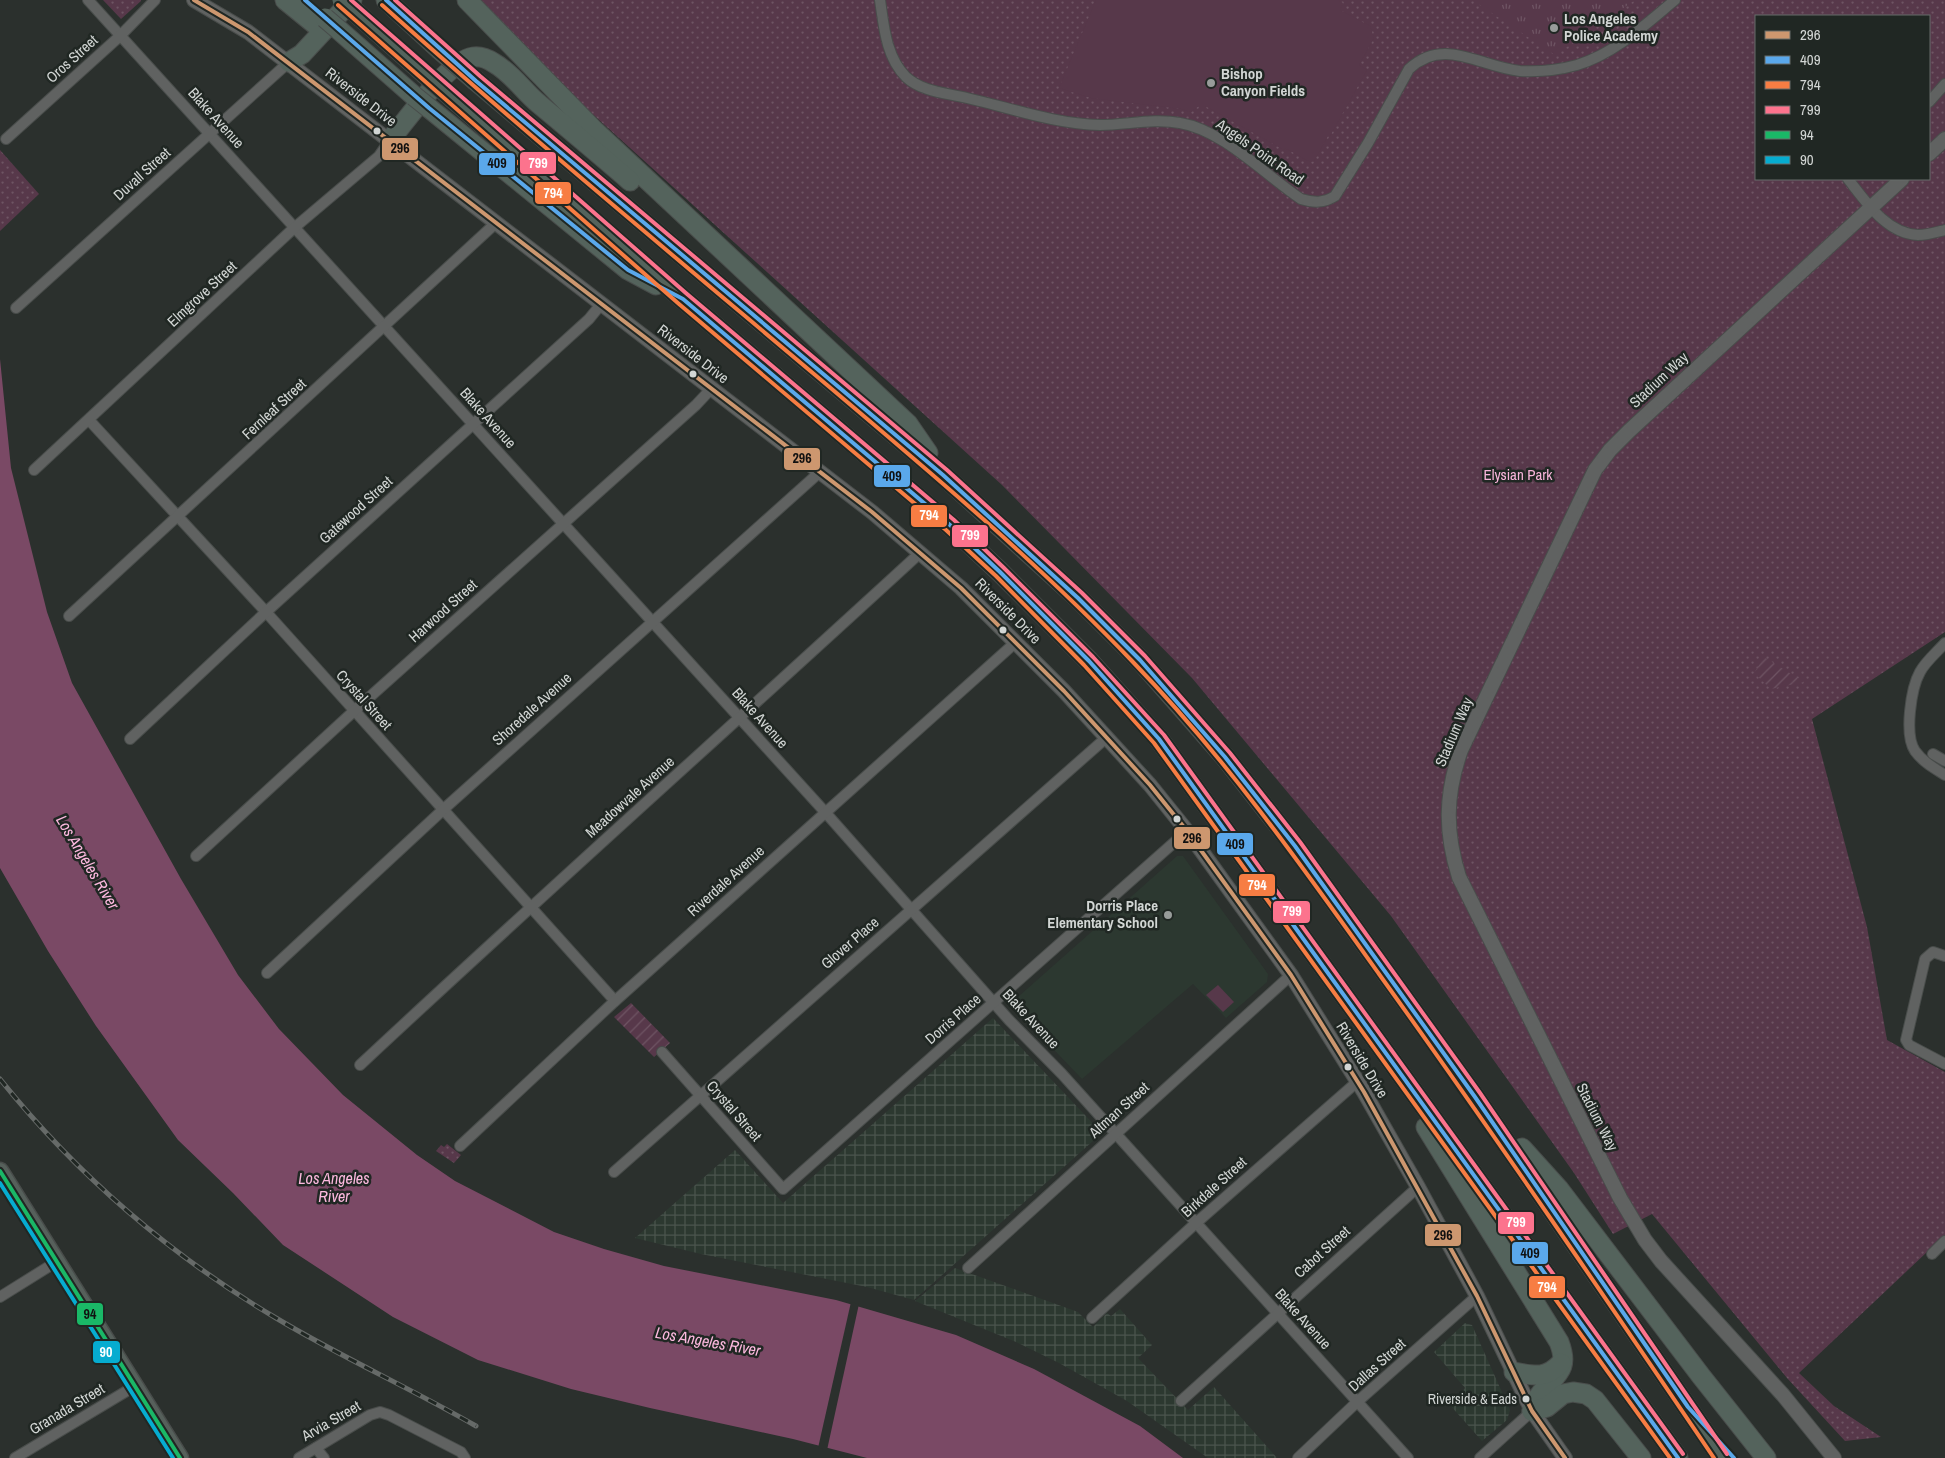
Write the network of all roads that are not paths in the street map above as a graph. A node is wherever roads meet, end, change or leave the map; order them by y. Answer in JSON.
{"nodes":[{"id":1,"x":88,"y":0,"type":"edge"},
{"id":2,"x":155,"y":0,"type":"edge"},
{"id":3,"x":194,"y":0,"type":"edge"},
{"id":4,"x":285,"y":0,"type":"edge"},
{"id":5,"x":305,"y":0,"type":"edge"},
{"id":6,"x":342,"y":0,"type":"edge"},
{"id":7,"x":352,"y":0,"type":"edge"},
{"id":8,"x":386,"y":0,"type":"edge"},
{"id":9,"x":468,"y":0,"type":"edge"},
{"id":10,"x":880,"y":0,"type":"edge"},
{"id":11,"x":1674,"y":0,"type":"edge"},
{"id":12,"x":328,"y":28,"type":"junction"},
{"id":13,"x":120,"y":36,"type":"junction"},
{"id":14,"x":288,"y":62,"type":"junction"},
{"id":15,"x":1945,"y":84,"type":"edge"},
{"id":16,"x":1930,"y":101,"type":"edge"},
{"id":17,"x":210,"y":133,"type":"junction"},
{"id":18,"x":6,"y":138,"type":"dead end"},
{"id":19,"x":1945,"y":139,"type":"edge"},
{"id":20,"x":390,"y":140,"type":"junction"},
{"id":21,"x":1930,"y":153,"type":"edge"},
{"id":22,"x":1849,"y":180,"type":"edge"},
{"id":23,"x":1901,"y":180,"type":"edge"},
{"id":24,"x":1871,"y":208,"type":"junction"},
{"id":25,"x":497,"y":222,"type":"junction"},
{"id":26,"x":294,"y":228,"type":"junction"},
{"id":27,"x":1945,"y":230,"type":"edge"},
{"id":28,"x":733,"y":262,"type":"junction"},
{"id":29,"x":684,"y":299,"type":"junction"},
{"id":30,"x":602,"y":303,"type":"junction"},
{"id":31,"x":16,"y":308,"type":"dead end"},
{"id":32,"x":384,"y":327,"type":"junction"},
{"id":33,"x":711,"y":389,"type":"junction"},
{"id":34,"x":89,"y":420,"type":"junction"},
{"id":35,"x":473,"y":424,"type":"junction"},
{"id":36,"x":34,"y":470,"type":"dead end"},
{"id":37,"x":821,"y":471,"type":"junction"},
{"id":38,"x":943,"y":475,"type":"junction"},
{"id":39,"x":178,"y":518,"type":"junction"},
{"id":40,"x":563,"y":524,"type":"junction"},
{"id":41,"x":921,"y":552,"type":"junction"},
{"id":42,"x":266,"y":612,"type":"junction"},
{"id":43,"x":69,"y":616,"type":"dead end"},
{"id":44,"x":652,"y":621,"type":"junction"},
{"id":45,"x":1016,"y":642,"type":"junction"},
{"id":46,"x":1945,"y":643,"type":"edge"},
{"id":47,"x":354,"y":711,"type":"junction"},
{"id":48,"x":740,"y":718,"type":"junction"},
{"id":49,"x":1106,"y":738,"type":"junction"},
{"id":50,"x":130,"y":739,"type":"dead end"},
{"id":51,"x":1933,"y":754,"type":"dead end"},
{"id":52,"x":1945,"y":761,"type":"edge"},
{"id":53,"x":1945,"y":775,"type":"edge"},
{"id":54,"x":443,"y":810,"type":"junction"},
{"id":55,"x":825,"y":812,"type":"junction"},
{"id":56,"x":1187,"y":831,"type":"junction"},
{"id":57,"x":196,"y":856,"type":"dead end"},
{"id":58,"x":530,"y":907,"type":"junction"},
{"id":59,"x":911,"y":910,"type":"junction"},
{"id":60,"x":1945,"y":956,"type":"edge"},
{"id":61,"x":267,"y":973,"type":"dead end"},
{"id":62,"x":1291,"y":975,"type":"junction"},
{"id":63,"x":615,"y":1001,"type":"junction"},
{"id":64,"x":994,"y":1002,"type":"junction"},
{"id":65,"x":1367,"y":1026,"type":"junction"},
{"id":66,"x":662,"y":1052,"type":"dead end"},
{"id":67,"x":1945,"y":1064,"type":"edge"},
{"id":68,"x":360,"y":1065,"type":"dead end"},
{"id":69,"x":1357,"y":1082,"type":"junction"},
{"id":70,"x":700,"y":1096,"type":"junction"},
{"id":71,"x":1475,"y":1098,"type":"junction"},
{"id":72,"x":1116,"y":1134,"type":"junction"},
{"id":73,"x":460,"y":1146,"type":"dead end"},
{"id":74,"x":0,"y":1171,"type":"edge"},
{"id":75,"x":614,"y":1172,"type":"dead end"},
{"id":76,"x":1418,"y":1188,"type":"junction"},
{"id":77,"x":783,"y":1189,"type":"joint"},
{"id":78,"x":1196,"y":1223,"type":"junction"},
{"id":79,"x":1945,"y":1241,"type":"edge"},
{"id":80,"x":1932,"y":1254,"type":"dead end"},
{"id":81,"x":56,"y":1262,"type":"junction"},
{"id":82,"x":968,"y":1268,"type":"dead end"},
{"id":83,"x":1477,"y":1296,"type":"junction"},
{"id":84,"x":0,"y":1297,"type":"edge"},
{"id":85,"x":1277,"y":1313,"type":"junction"},
{"id":86,"x":1092,"y":1318,"type":"dead end"},
{"id":87,"x":1563,"y":1360,"type":"junction"},
{"id":88,"x":1514,"y":1372,"type":"junction"},
{"id":89,"x":135,"y":1386,"type":"junction"},
{"id":90,"x":1181,"y":1401,"type":"dead end"},
{"id":91,"x":1357,"y":1402,"type":"junction"},
{"id":92,"x":1688,"y":1407,"type":"junction"},
{"id":93,"x":1532,"y":1411,"type":"junction"},
{"id":94,"x":316,"y":1448,"type":"junction"},
{"id":95,"x":15,"y":1458,"type":"edge"},
{"id":96,"x":180,"y":1458,"type":"edge"},
{"id":97,"x":299,"y":1458,"type":"edge"},
{"id":98,"x":324,"y":1458,"type":"edge"},
{"id":99,"x":465,"y":1458,"type":"edge"},
{"id":100,"x":1298,"y":1458,"type":"edge"},
{"id":101,"x":1408,"y":1458,"type":"edge"},
{"id":102,"x":1480,"y":1458,"type":"edge"},
{"id":103,"x":1565,"y":1458,"type":"edge"},
{"id":104,"x":1641,"y":1458,"type":"edge"},
{"id":105,"x":1678,"y":1458,"type":"edge"},
{"id":106,"x":1722,"y":1458,"type":"edge"},
{"id":107,"x":1734,"y":1458,"type":"edge"},
{"id":108,"x":1766,"y":1458,"type":"edge"},
{"id":109,"x":1834,"y":1458,"type":"edge"}],
"edges":[{"from":1,"to":13,"type":"street","name":"Blake Avenue"},
{"from":2,"to":13,"type":"street","name":"Oros Street"},
{"from":3,"to":14,"type":"main road","name":"Riverside Drive"},
{"from":4,"to":12,"type":"highway"},
{"from":5,"to":12,"type":"highway"},
{"from":6,"to":29,"type":"highway","bridge":true},
{"from":7,"to":14,"type":"highway"},
{"from":8,"to":38,"type":"highway","bridge":true},
{"from":9,"to":28,"type":"highway"},
{"from":10,"to":11,"type":"street","name":"Angels Point Road"},
{"from":12,"to":29,"type":"highway","bridge":true},
{"from":13,"to":17,"type":"street","name":"Blake Avenue"},
{"from":13,"to":18,"type":"street","name":"Oros Street"},
{"from":14,"to":17,"type":"street","name":"Duvall Street"},
{"from":14,"to":20,"type":"main road","name":"Riverside Drive"},
{"from":15,"to":16,"type":"street"},
{"from":17,"to":26,"type":"street","name":"Blake Avenue"},
{"from":17,"to":31,"type":"street","name":"Duvall Street"},
{"from":19,"to":21,"type":"main road"},
{"from":20,"to":25,"type":"main road","name":"Riverside Drive"},
{"from":20,"to":26,"type":"street","name":"Elmgrove Street"},
{"from":20,"to":28,"type":"highway"},
{"from":22,"to":24,"type":"street"},
{"from":23,"to":24,"type":"main road","name":"Stadium Way"},
{"from":24,"to":27,"type":"street"},
{"from":24,"to":109,"type":"main road","name":"Stadium Way"},
{"from":25,"to":30,"type":"main road","name":"Riverside Drive"},
{"from":25,"to":32,"type":"street","name":"Fernleaf Street"},
{"from":26,"to":32,"type":"street","name":"Blake Avenue"},
{"from":26,"to":34,"type":"street","name":"Elmgrove Street"},
{"from":28,"to":38,"type":"highway"},
{"from":29,"to":65,"type":"highway"},
{"from":30,"to":33,"type":"main road","name":"Riverside Drive"},
{"from":30,"to":35,"type":"street","name":"Gatewood Street"},
{"from":32,"to":35,"type":"street","name":"Blake Avenue"},
{"from":32,"to":39,"type":"street","name":"Fernleaf Street"},
{"from":33,"to":37,"type":"main road","name":"Riverside Drive"},
{"from":33,"to":40,"type":"street","name":"Harwood Street"},
{"from":34,"to":36,"type":"street","name":"Elmgrove Street"},
{"from":34,"to":39,"type":"street","name":"Crystal Street"},
{"from":35,"to":40,"type":"street","name":"Blake Avenue"},
{"from":35,"to":42,"type":"street","name":"Gatewood Street"},
{"from":37,"to":41,"type":"main road","name":"Riverside Drive"},
{"from":37,"to":44,"type":"street","name":"Shoredale Avenue"},
{"from":38,"to":71,"type":"highway"},
{"from":39,"to":42,"type":"street","name":"Crystal Street"},
{"from":39,"to":43,"type":"street","name":"Fernleaf Street"},
{"from":40,"to":44,"type":"street","name":"Blake Avenue"},
{"from":40,"to":47,"type":"street","name":"Harwood Street"},
{"from":41,"to":45,"type":"main road","name":"Riverside Drive"},
{"from":41,"to":48,"type":"street","name":"Meadowvale Avenue"},
{"from":42,"to":47,"type":"street","name":"Crystal Street"},
{"from":42,"to":50,"type":"street","name":"Gatewood Street"},
{"from":44,"to":48,"type":"street","name":"Blake Avenue"},
{"from":44,"to":54,"type":"street","name":"Shoredale Avenue"},
{"from":45,"to":49,"type":"main road","name":"Riverside Drive"},
{"from":45,"to":55,"type":"street","name":"Riverdale Avenue"},
{"from":46,"to":53,"type":"street"},
{"from":47,"to":54,"type":"street","name":"Crystal Street"},
{"from":47,"to":57,"type":"street","name":"Harwood Street"},
{"from":48,"to":55,"type":"street","name":"Blake Avenue"},
{"from":48,"to":58,"type":"street","name":"Meadowvale Avenue"},
{"from":49,"to":56,"type":"main road","name":"Riverside Drive"},
{"from":49,"to":59,"type":"street","name":"Glover Place"},
{"from":51,"to":52,"type":"street"},
{"from":54,"to":58,"type":"street","name":"Crystal Street"},
{"from":54,"to":61,"type":"street","name":"Shoredale Avenue"},
{"from":55,"to":59,"type":"street","name":"Blake Avenue"},
{"from":55,"to":63,"type":"street","name":"Riverdale Avenue"},
{"from":56,"to":62,"type":"main road","name":"Riverside Drive"},
{"from":56,"to":64,"type":"street","name":"Dorris Place"},
{"from":58,"to":63,"type":"street","name":"Crystal Street"},
{"from":58,"to":68,"type":"street","name":"Meadowvale Avenue"},
{"from":59,"to":64,"type":"street","name":"Blake Avenue"},
{"from":59,"to":70,"type":"street","name":"Glover Place"},
{"from":60,"to":67,"type":"street"},
{"from":62,"to":69,"type":"main road","name":"Riverside Drive"},
{"from":62,"to":72,"type":"street","name":"Altman Street"},
{"from":63,"to":73,"type":"street","name":"Riverdale Avenue"},
{"from":64,"to":72,"type":"street","name":"Blake Avenue"},
{"from":64,"to":77,"type":"street","name":"Dorris Place"},
{"from":65,"to":87,"type":"highway"},
{"from":65,"to":105,"type":"highway"},
{"from":66,"to":70,"type":"street","name":"Crystal Street"},
{"from":69,"to":76,"type":"main road","name":"Riverside Drive"},
{"from":69,"to":78,"type":"street","name":"Birkdale Street"},
{"from":70,"to":75,"type":"street","name":"Glover Place"},
{"from":70,"to":77,"type":"street","name":"Crystal Street"},
{"from":71,"to":92,"type":"highway"},
{"from":71,"to":108,"type":"highway"},
{"from":72,"to":78,"type":"street","name":"Blake Avenue"},
{"from":72,"to":82,"type":"street","name":"Altman Street"},
{"from":74,"to":81,"type":"main road"},
{"from":76,"to":83,"type":"main road","name":"Riverside Drive"},
{"from":76,"to":85,"type":"street","name":"Cabot Street"},
{"from":78,"to":85,"type":"street","name":"Blake Avenue"},
{"from":78,"to":86,"type":"street","name":"Birkdale Street"},
{"from":79,"to":80,"type":"street"},
{"from":81,"to":84,"type":"street"},
{"from":81,"to":89,"type":"main road"},
{"from":83,"to":88,"type":"main road","name":"Riverside Drive"},
{"from":83,"to":91,"type":"street","name":"Dallas Street"},
{"from":85,"to":90,"type":"street","name":"Cabot Street"},
{"from":85,"to":91,"type":"street","name":"Blake Avenue"},
{"from":87,"to":88,"type":"highway"},
{"from":87,"to":93,"type":"highway"},
{"from":88,"to":93,"type":"main road","name":"Riverside Drive"},
{"from":89,"to":95,"type":"street","name":"Granada Street"},
{"from":89,"to":96,"type":"main road"},
{"from":91,"to":100,"type":"street","name":"Dallas Street"},
{"from":91,"to":101,"type":"street","name":"Blake Avenue"},
{"from":92,"to":106,"type":"highway"},
{"from":92,"to":107,"type":"highway"},
{"from":93,"to":102,"type":"street"},
{"from":93,"to":103,"type":"main road","name":"Riverside Drive"},
{"from":93,"to":104,"type":"highway"},
{"from":94,"to":97,"type":"street","name":"Arvia Street"},
{"from":94,"to":98,"type":"street"},
{"from":94,"to":99,"type":"street","name":"Arvia Street"}]}
